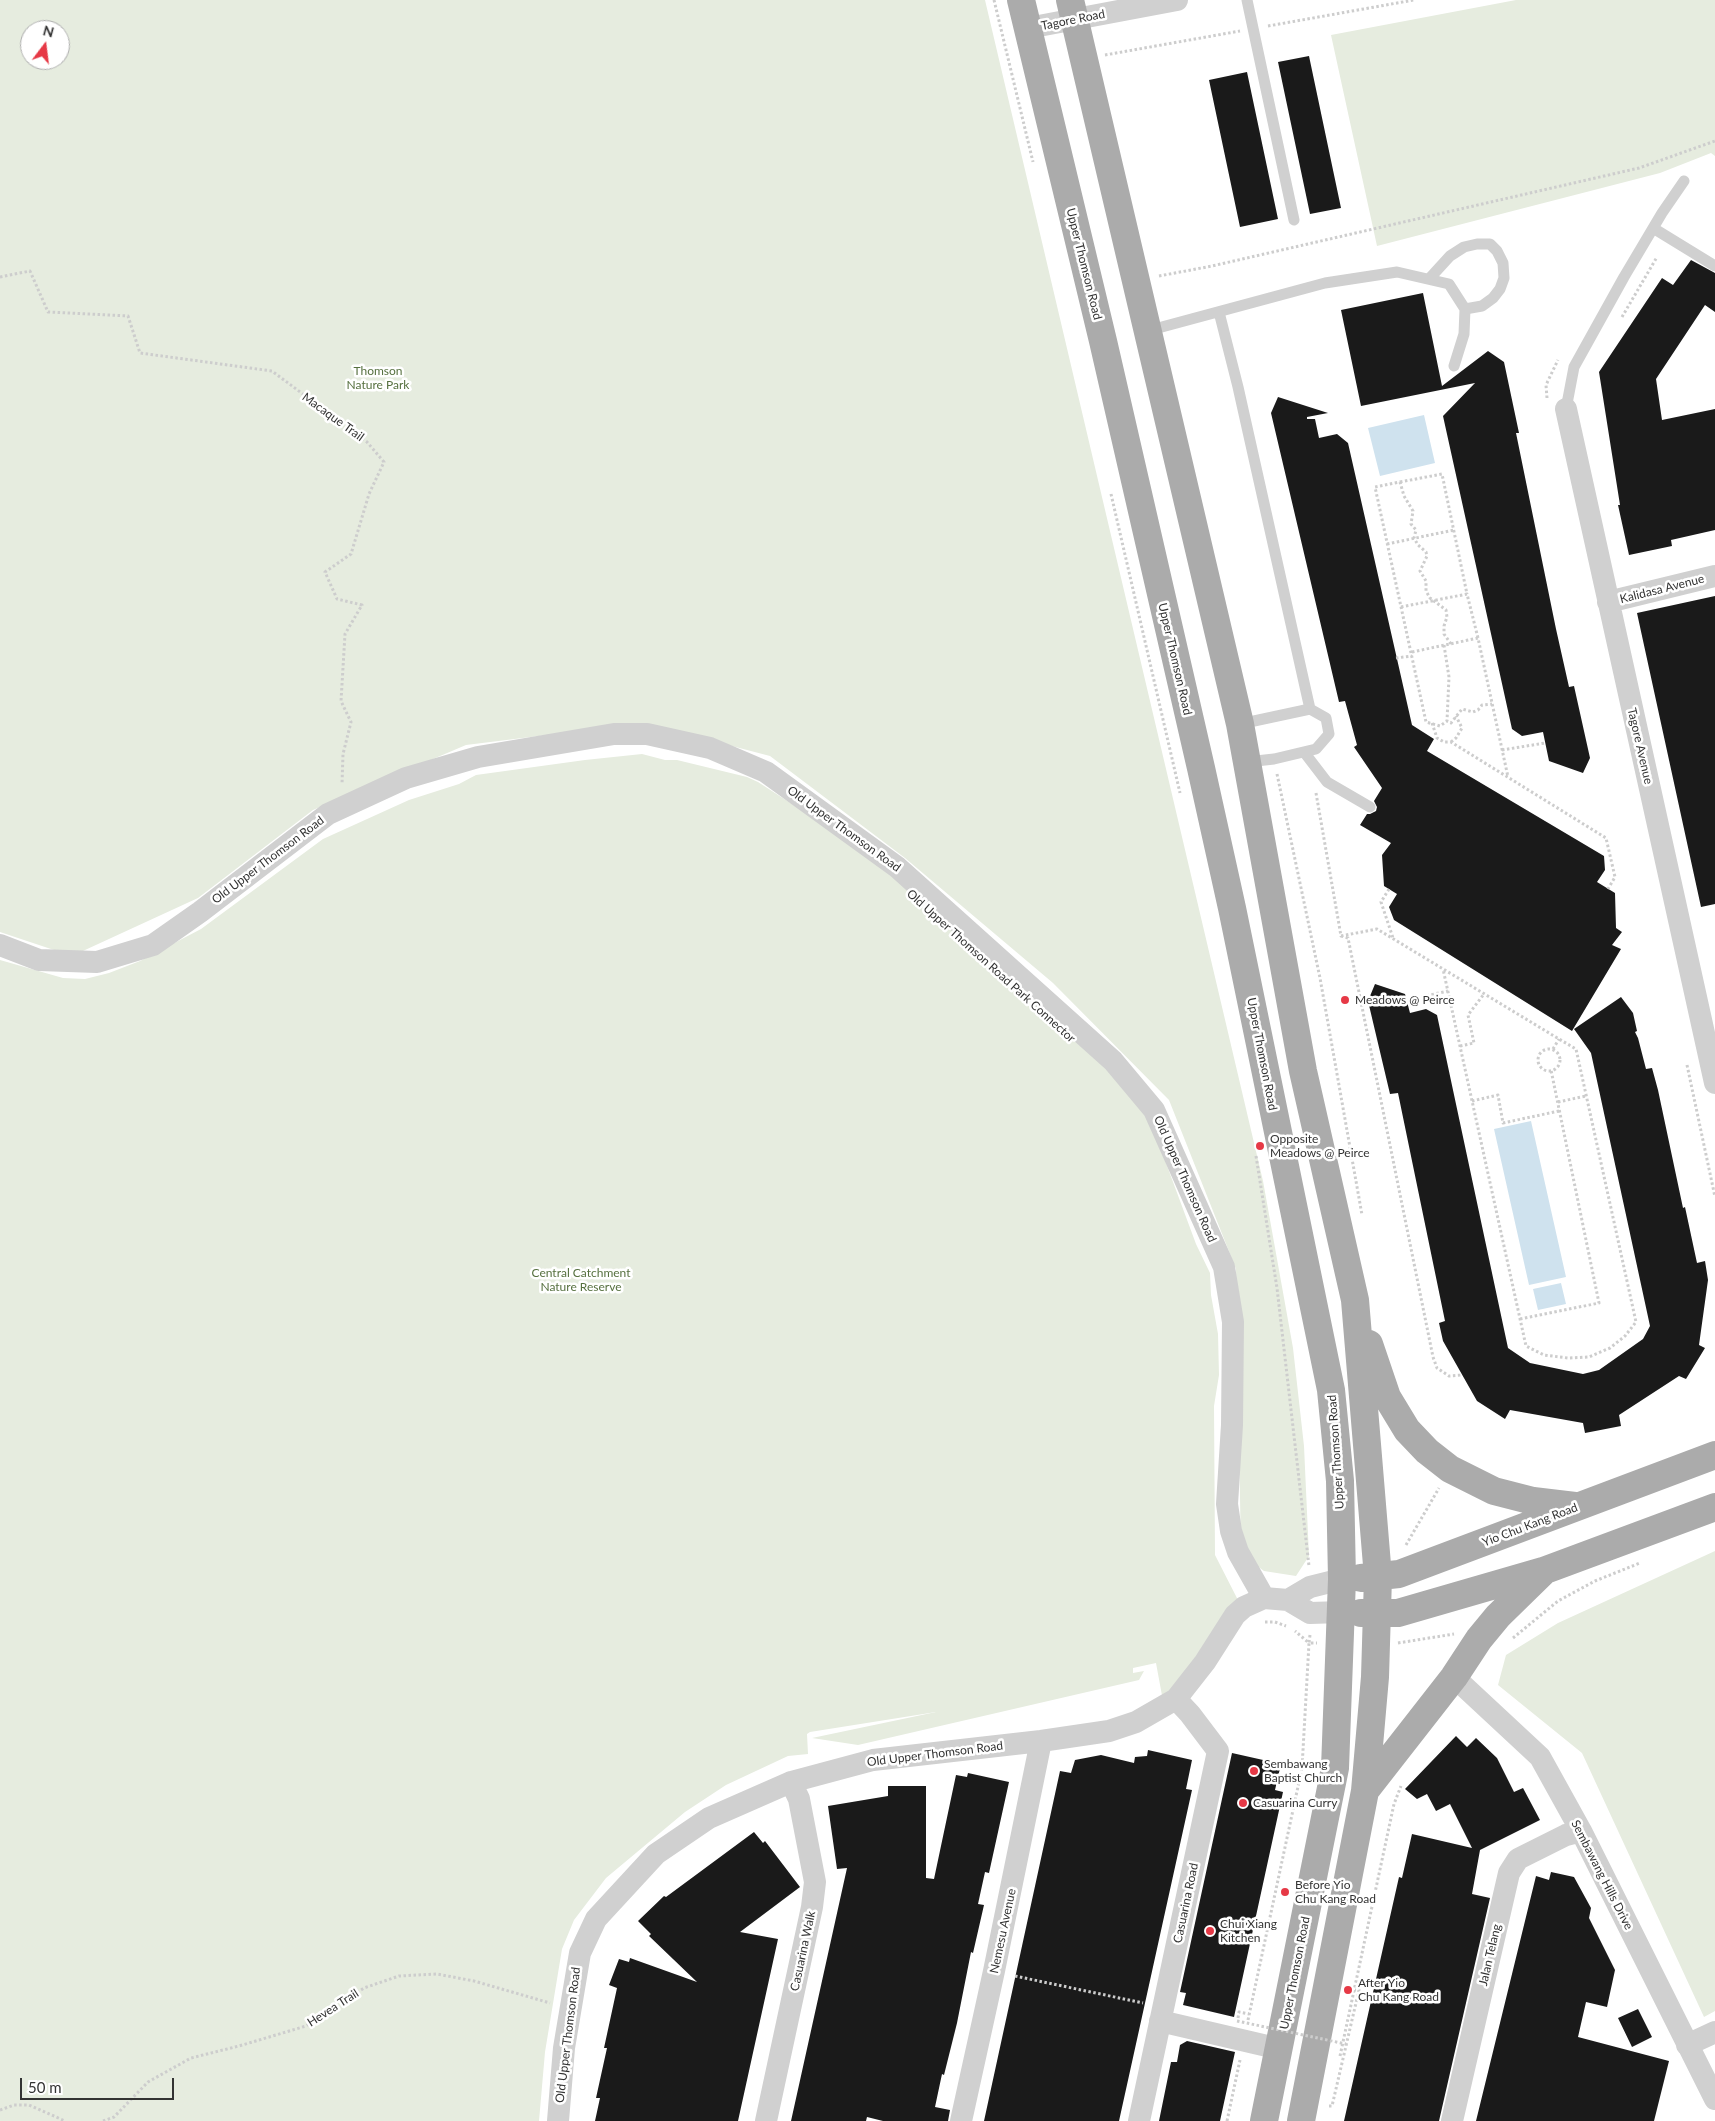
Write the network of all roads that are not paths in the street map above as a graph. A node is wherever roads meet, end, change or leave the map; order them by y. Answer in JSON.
{"nodes":[{"id":1,"x":1021,"y":0,"type":"edge"},
{"id":2,"x":1177,"y":0,"type":"edge"},
{"id":3,"x":1248,"y":0,"type":"edge"},
{"id":4,"x":1072,"y":9,"type":"edge"},
{"id":5,"x":1028,"y":28,"type":"junction"},
{"id":6,"x":1684,"y":181,"type":"dead end"},
{"id":7,"x":1294,"y":220,"type":"dead end"},
{"id":8,"x":1654,"y":228,"type":"junction"},
{"id":9,"x":1715,"y":266,"type":"edge"},
{"id":10,"x":1429,"y":280,"type":"junction"},
{"id":11,"x":1465,"y":309,"type":"junction"},
{"id":12,"x":1219,"y":312,"type":"junction"},
{"id":13,"x":1147,"y":331,"type":"junction"},
{"id":14,"x":1454,"y":366,"type":"dead end"},
{"id":15,"x":1566,"y":409,"type":"joint"},
{"id":16,"x":1715,"y":576,"type":"edge"},
{"id":17,"x":1608,"y":602,"type":"junction"},
{"id":18,"x":1310,"y":709,"type":"junction"},
{"id":19,"x":1240,"y":724,"type":"junction"},
{"id":20,"x":1304,"y":752,"type":"junction"},
{"id":21,"x":1247,"y":762,"type":"junction"},
{"id":22,"x":1370,"y":807,"type":"dead end"},
{"id":23,"x":0,"y":945,"type":"edge"},
{"id":24,"x":1715,"y":1083,"type":"edge"},
{"id":25,"x":1355,"y":1300,"type":"junction"},
{"id":26,"x":1715,"y":1455,"type":"edge"},
{"id":27,"x":1579,"y":1507,"type":"junction"},
{"id":28,"x":1715,"y":1507,"type":"edge"},
{"id":29,"x":1543,"y":1572,"type":"junction"},
{"id":30,"x":1378,"y":1577,"type":"junction"},
{"id":31,"x":1342,"y":1579,"type":"junction"},
{"id":32,"x":1264,"y":1598,"type":"junction"},
{"id":33,"x":1288,"y":1600,"type":"junction"},
{"id":34,"x":1342,"y":1612,"type":"junction"},
{"id":35,"x":1378,"y":1614,"type":"junction"},
{"id":36,"x":1454,"y":1677,"type":"junction"},
{"id":37,"x":1176,"y":1698,"type":"junction"},
{"id":38,"x":1041,"y":1741,"type":"junction"},
{"id":39,"x":791,"y":1782,"type":"junction"},
{"id":40,"x":1365,"y":1791,"type":"junction"},
{"id":41,"x":1581,"y":1831,"type":"junction"},
{"id":42,"x":1162,"y":2014,"type":"junction"},
{"id":43,"x":1715,"y":2032,"type":"edge"},
{"id":44,"x":1687,"y":2045,"type":"junction"},
{"id":45,"x":1280,"y":2049,"type":"junction"},
{"id":46,"x":1715,"y":2100,"type":"edge"},
{"id":47,"x":558,"y":2121,"type":"edge"},
{"id":48,"x":766,"y":2121,"type":"edge"},
{"id":49,"x":961,"y":2121,"type":"edge"},
{"id":50,"x":1139,"y":2121,"type":"edge"},
{"id":51,"x":1264,"y":2121,"type":"edge"},
{"id":52,"x":1301,"y":2121,"type":"edge"},
{"id":53,"x":1452,"y":2121,"type":"edge"}],
"edges":[{"from":1,"to":5,"type":"main road","name":"Upper Thomson Road"},
{"from":2,"to":4,"type":"street","name":"Tagore Road"},
{"from":3,"to":7,"type":"lane"},
{"from":4,"to":5,"type":"street","name":"Tagore Road"},
{"from":4,"to":13,"type":"main road"},
{"from":5,"to":31,"type":"main road","name":"Upper Thomson Road"},
{"from":6,"to":8,"type":"lane"},
{"from":8,"to":9,"type":"lane"},
{"from":8,"to":15,"type":"lane"},
{"from":10,"to":11,"type":"lane"},
{"from":10,"to":11,"type":"lane"},
{"from":10,"to":12,"type":"lane"},
{"from":11,"to":14,"type":"lane"},
{"from":12,"to":13,"type":"lane"},
{"from":12,"to":18,"type":"lane"},
{"from":13,"to":19,"type":"main road"},
{"from":15,"to":17,"type":"street","name":"Tagore Avenue"},
{"from":16,"to":17,"type":"street","name":"Kalidasa Avenue"},
{"from":17,"to":24,"type":"street","name":"Tagore Avenue"},
{"from":18,"to":19,"type":"lane"},
{"from":18,"to":20,"type":"lane"},
{"from":19,"to":21,"type":"main road"},
{"from":20,"to":21,"type":"lane"},
{"from":20,"to":22,"type":"lane"},
{"from":21,"to":25,"type":"main road"},
{"from":23,"to":32,"type":"street","name":"Old Upper Thomson Road"},
{"from":25,"to":27,"type":"main road"},
{"from":25,"to":30,"type":"main road"},
{"from":26,"to":27,"type":"main road","name":"Yio Chu Kang Road"},
{"from":27,"to":30,"type":"main road","name":"Yio Chu Kang Road"},
{"from":28,"to":29,"type":"main road"},
{"from":29,"to":35,"type":"main road"},
{"from":29,"to":36,"type":"main road"},
{"from":30,"to":31,"type":"main road","name":"Yio Chu Kang Road"},
{"from":30,"to":35,"type":"main road"},
{"from":31,"to":33,"type":"street"},
{"from":31,"to":34,"type":"main road","name":"Upper Thomson Road"},
{"from":32,"to":33,"type":"street"},
{"from":32,"to":37,"type":"street","name":"Old Upper Thomson Road"},
{"from":33,"to":34,"type":"street"},
{"from":34,"to":35,"type":"main road"},
{"from":34,"to":45,"type":"main road","name":"Upper Thomson Road"},
{"from":35,"to":40,"type":"main road"},
{"from":36,"to":40,"type":"main road"},
{"from":36,"to":41,"type":"street","name":"Sembawang Hills Drive"},
{"from":37,"to":38,"type":"street","name":"Old Upper Thomson Road"},
{"from":37,"to":42,"type":"street","name":"Casuarina Road"},
{"from":38,"to":39,"type":"street","name":"Old Upper Thomson Road"},
{"from":38,"to":49,"type":"street","name":"Nemesu Avenue"},
{"from":39,"to":47,"type":"street","name":"Old Upper Thomson Road"},
{"from":39,"to":48,"type":"street","name":"Casuarina Walk"},
{"from":40,"to":52,"type":"main road"},
{"from":41,"to":44,"type":"street","name":"Sembawang Hills Drive"},
{"from":41,"to":53,"type":"street","name":"Jalan Telang"},
{"from":42,"to":45,"type":"street"},
{"from":42,"to":50,"type":"street","name":"Casuarina Road"},
{"from":43,"to":44,"type":"street"},
{"from":44,"to":46,"type":"street","name":"Sembawang Hills Drive"},
{"from":45,"to":51,"type":"main road","name":"Upper Thomson Road"}]}
